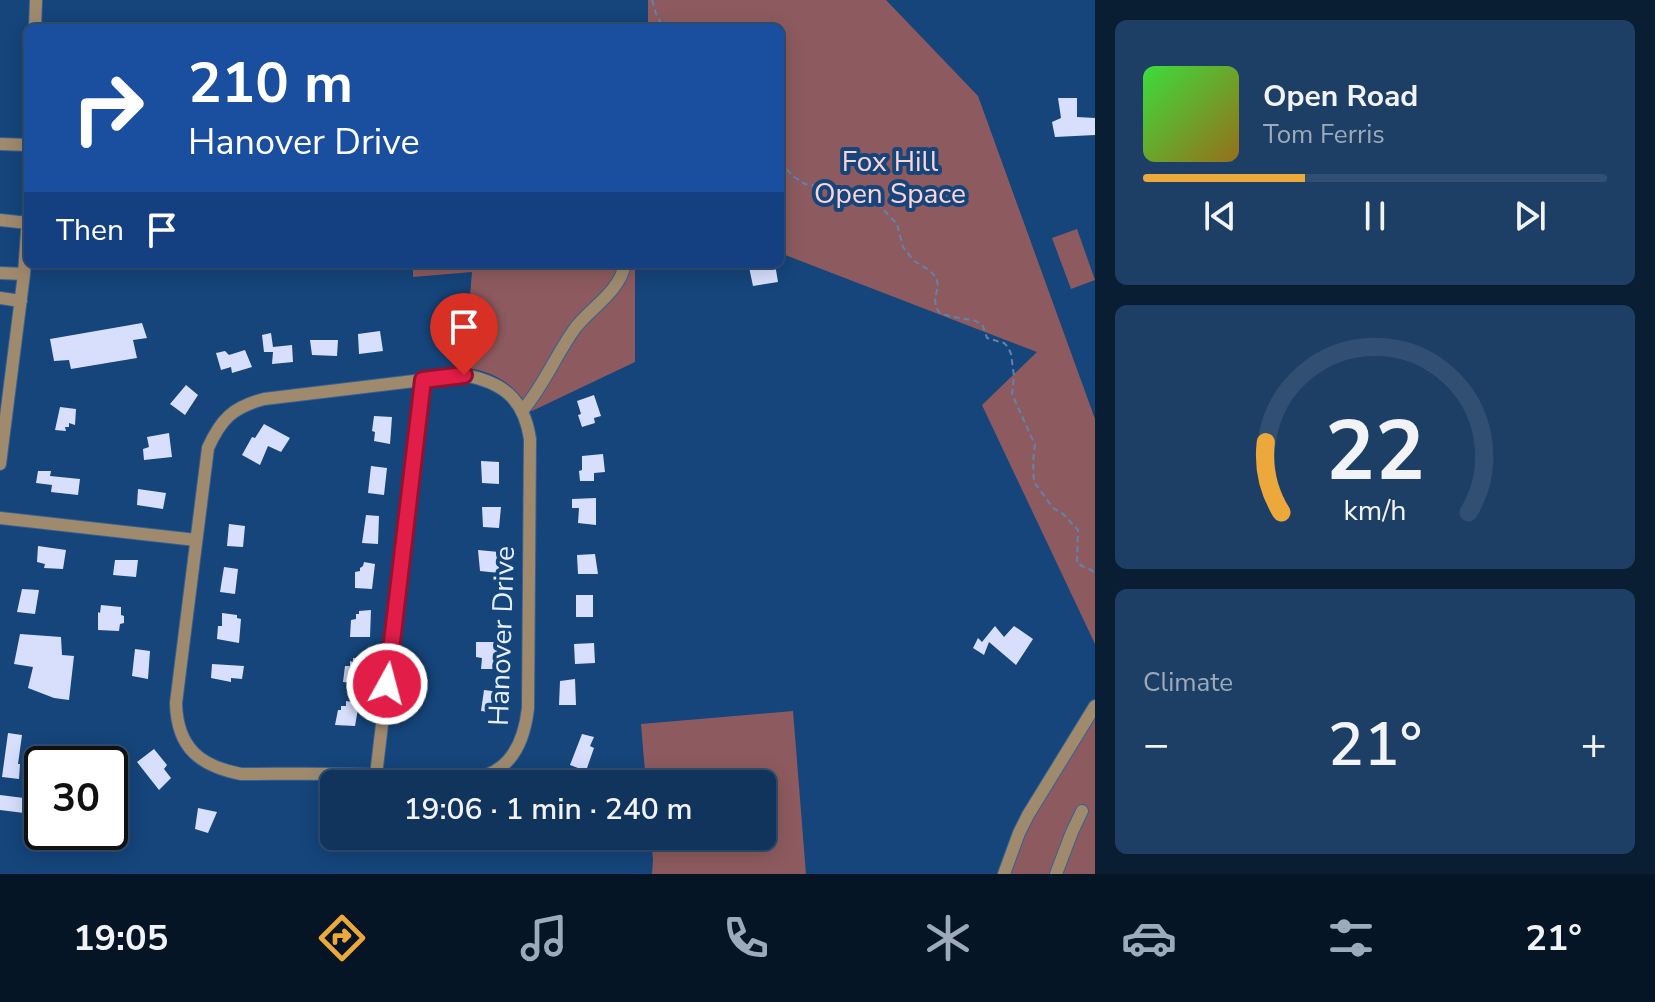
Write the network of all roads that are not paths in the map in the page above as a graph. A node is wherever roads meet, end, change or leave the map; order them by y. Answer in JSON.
{"nodes":[{"id":1,"x":36,"y":0,"type":"edge"},
{"id":2,"x":35,"y":24,"type":"edge"},
{"id":3,"x":0,"y":144,"type":"edge"},
{"id":4,"x":24,"y":145,"type":"edge"},
{"id":5,"x":0,"y":220,"type":"edge"},
{"id":6,"x":24,"y":223,"type":"edge"},
{"id":7,"x":24,"y":268,"type":"edge"},
{"id":8,"x":624,"y":268,"type":"edge"},
{"id":9,"x":0,"y":273,"type":"edge"},
{"id":10,"x":24,"y":274,"type":"junction"},
{"id":11,"x":0,"y":298,"type":"edge"},
{"id":12,"x":21,"y":301,"type":"junction"},
{"id":13,"x":423,"y":380,"type":"junction"},
{"id":14,"x":522,"y":411,"type":"junction"},
{"id":15,"x":0,"y":464,"type":"edge"},
{"id":16,"x":0,"y":518,"type":"edge"},
{"id":17,"x":196,"y":540,"type":"junction"},
{"id":18,"x":1095,"y":706,"type":"edge"},
{"id":19,"x":377,"y":770,"type":"edge"},
{"id":20,"x":496,"y":770,"type":"edge"},
{"id":21,"x":320,"y":775,"type":"edge"},
{"id":22,"x":1082,"y":811,"type":"dead end"},
{"id":23,"x":1004,"y":874,"type":"edge"},
{"id":24,"x":1056,"y":874,"type":"edge"}],
"edges":[{"from":1,"to":2,"type":"street"},
{"from":3,"to":4,"type":"street"},
{"from":5,"to":6,"type":"street"},
{"from":7,"to":10,"type":"street"},
{"from":8,"to":14,"type":"street"},
{"from":9,"to":10,"type":"street"},
{"from":10,"to":12,"type":"street"},
{"from":11,"to":12,"type":"street"},
{"from":12,"to":15,"type":"street"},
{"from":13,"to":14,"type":"street","name":"Hanover Drive"},
{"from":13,"to":17,"type":"street","name":"Hanover Drive"},
{"from":13,"to":19,"type":"street"},
{"from":14,"to":20,"type":"street","name":"Hanover Drive"},
{"from":16,"to":17,"type":"street"},
{"from":17,"to":21,"type":"street","name":"Hanover Drive"},
{"from":18,"to":23,"type":"street"},
{"from":22,"to":24,"type":"street"}]}
